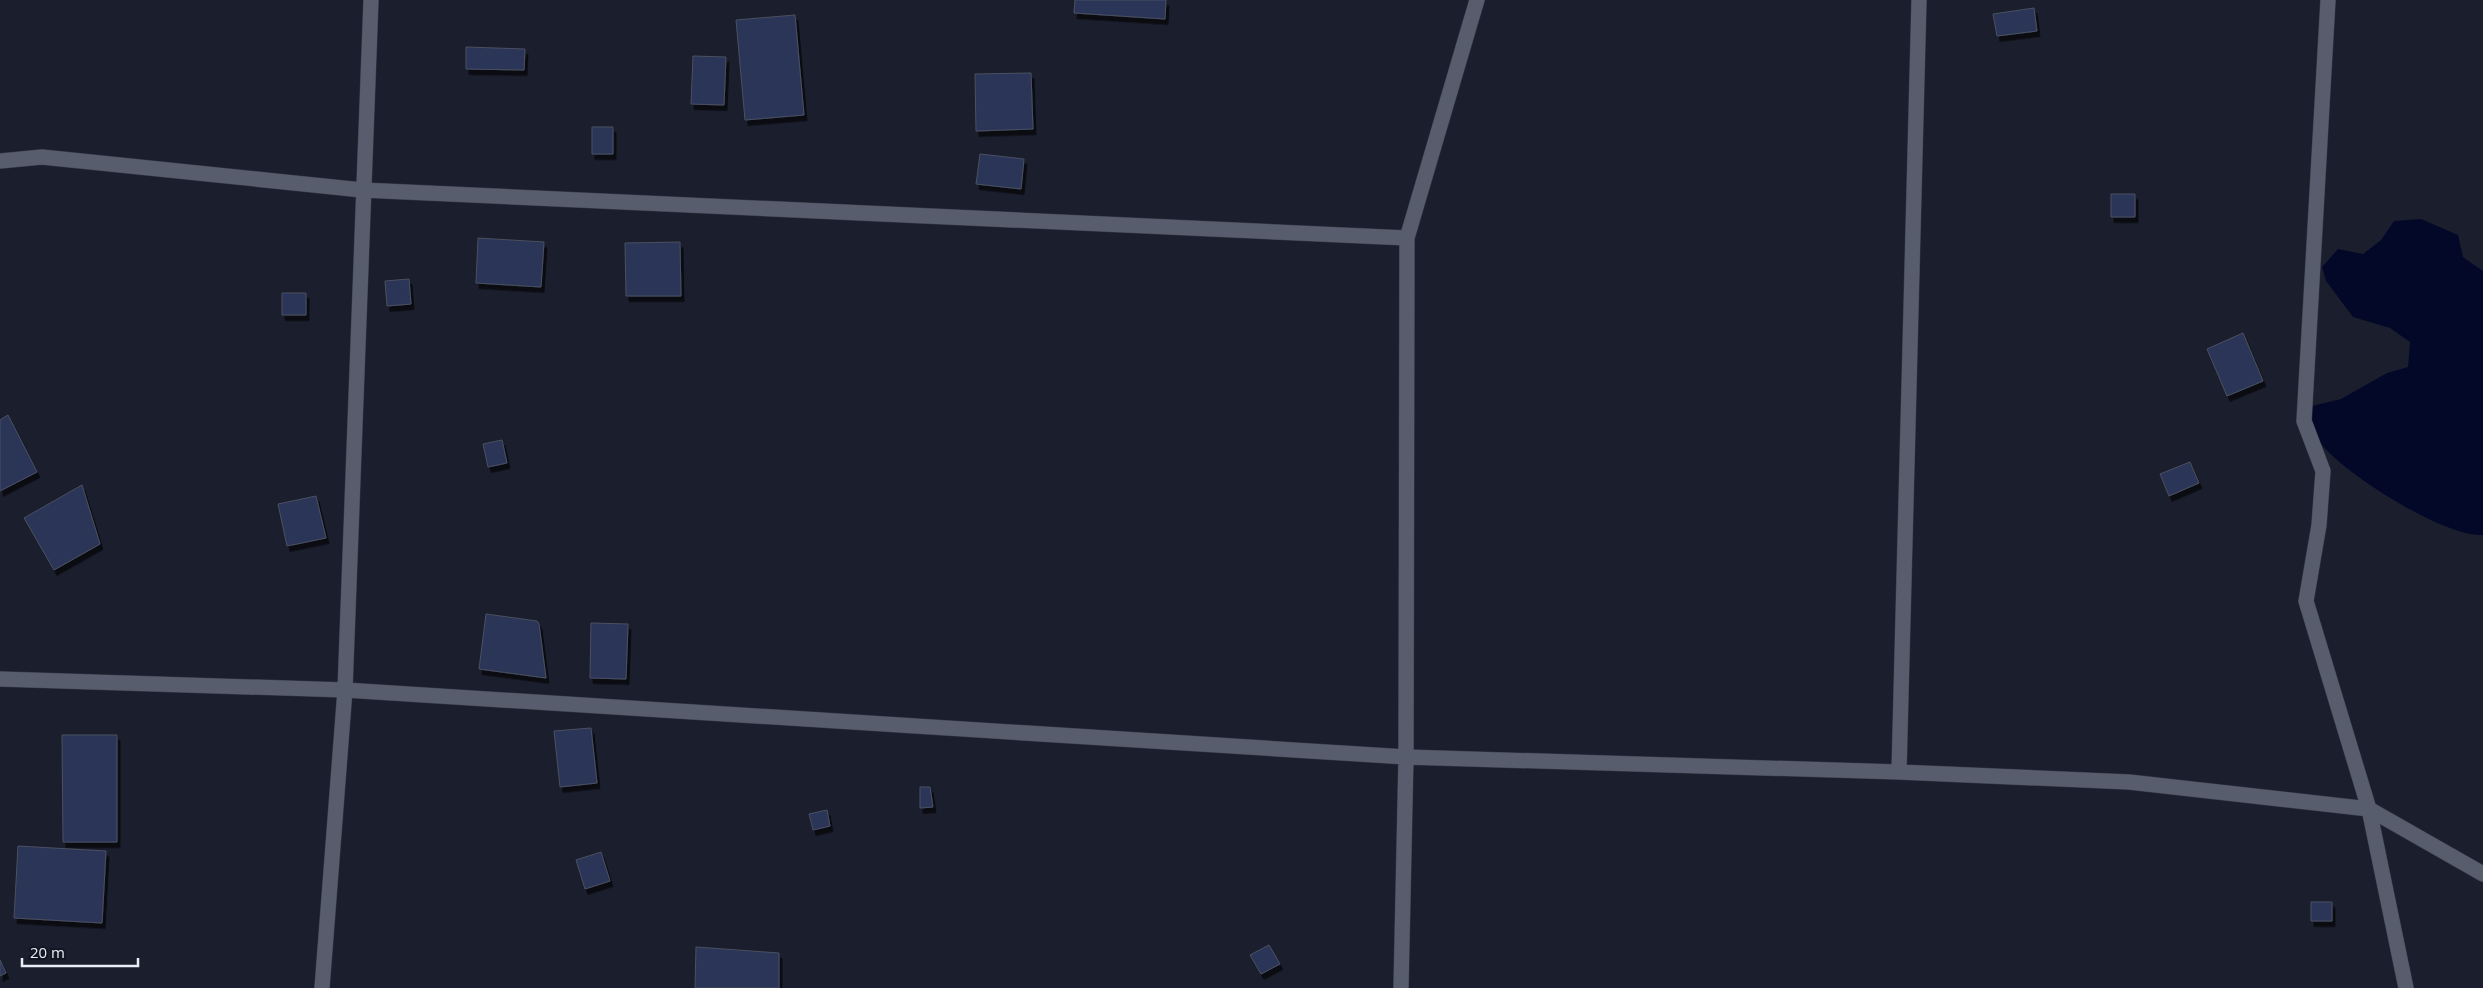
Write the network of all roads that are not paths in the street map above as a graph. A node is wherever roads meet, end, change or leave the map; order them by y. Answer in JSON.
{"nodes":[{"id":1,"x":370,"y":0,"type":"edge"},
{"id":2,"x":1477,"y":0,"type":"edge"},
{"id":3,"x":1919,"y":0,"type":"edge"},
{"id":4,"x":2328,"y":0,"type":"edge"},
{"id":5,"x":0,"y":161,"type":"edge"},
{"id":6,"x":362,"y":190,"type":"junction"},
{"id":7,"x":1407,"y":238,"type":"junction"},
{"id":8,"x":0,"y":679,"type":"edge"},
{"id":9,"x":345,"y":690,"type":"junction"},
{"id":10,"x":1406,"y":757,"type":"junction"},
{"id":11,"x":1899,"y":772,"type":"junction"},
{"id":12,"x":2368,"y":809,"type":"junction"},
{"id":13,"x":2483,"y":874,"type":"edge"},
{"id":14,"x":322,"y":988,"type":"edge"},
{"id":15,"x":1401,"y":988,"type":"edge"},
{"id":16,"x":2406,"y":988,"type":"edge"}],
"edges":[{"from":1,"to":6,"type":"street"},
{"from":2,"to":7,"type":"street"},
{"from":3,"to":11,"type":"street"},
{"from":4,"to":12,"type":"street"},
{"from":5,"to":6,"type":"street"},
{"from":6,"to":7,"type":"street"},
{"from":6,"to":9,"type":"street"},
{"from":7,"to":10,"type":"street"},
{"from":8,"to":9,"type":"street"},
{"from":9,"to":10,"type":"street"},
{"from":9,"to":14,"type":"street"},
{"from":10,"to":11,"type":"street"},
{"from":10,"to":15,"type":"street"},
{"from":11,"to":12,"type":"street"},
{"from":12,"to":13,"type":"street"},
{"from":12,"to":16,"type":"street"}]}
